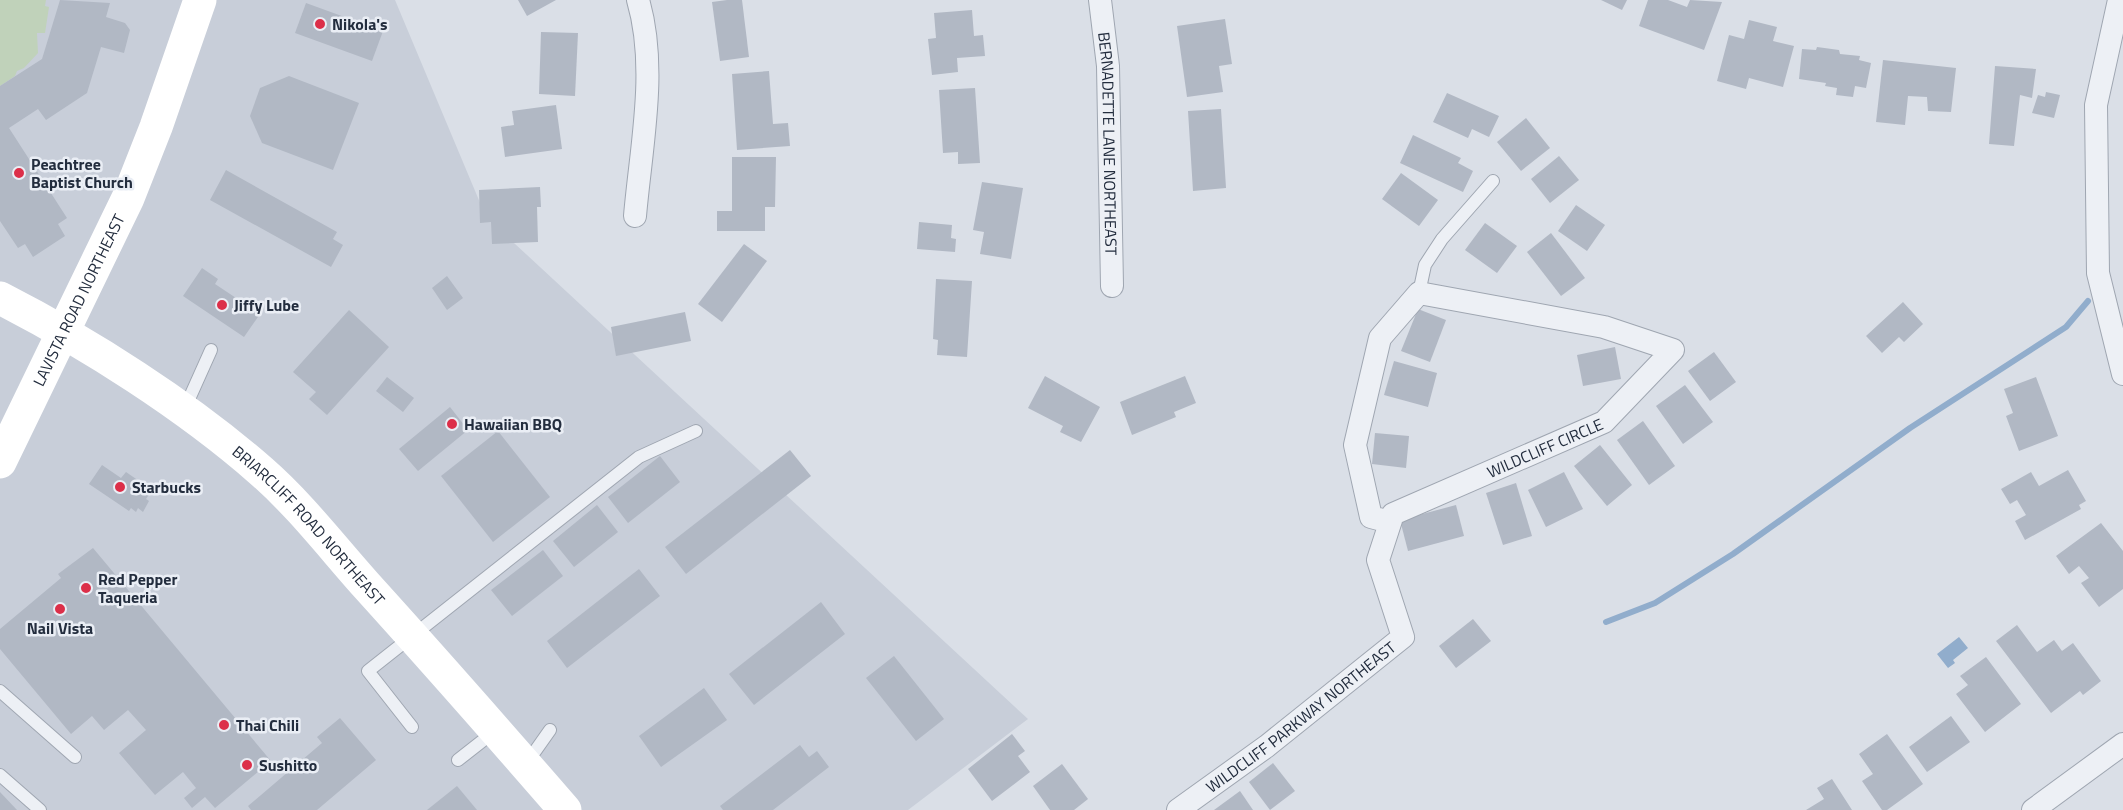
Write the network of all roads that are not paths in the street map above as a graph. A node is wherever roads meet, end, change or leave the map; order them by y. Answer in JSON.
{"nodes":[{"id":1,"x":200,"y":0,"type":"edge"},
{"id":2,"x":638,"y":0,"type":"edge"},
{"id":3,"x":1100,"y":0,"type":"edge"},
{"id":4,"x":2119,"y":0,"type":"edge"},
{"id":5,"x":1493,"y":181,"type":"dead end"},
{"id":6,"x":635,"y":216,"type":"dead end"},
{"id":7,"x":1112,"y":286,"type":"dead end"},
{"id":8,"x":1419,"y":293,"type":"junction"},
{"id":9,"x":0,"y":298,"type":"edge"},
{"id":10,"x":64,"y":332,"type":"junction"},
{"id":11,"x":211,"y":350,"type":"dead end"},
{"id":12,"x":2123,"y":374,"type":"edge"},
{"id":13,"x":183,"y":412,"type":"junction"},
{"id":14,"x":696,"y":431,"type":"dead end"},
{"id":15,"x":0,"y":462,"type":"edge"},
{"id":16,"x":1390,"y":522,"type":"junction"},
{"id":17,"x":413,"y":636,"type":"junction"},
{"id":18,"x":0,"y":691,"type":"edge"},
{"id":19,"x":412,"y":727,"type":"dead end"},
{"id":20,"x":496,"y":730,"type":"junction"},
{"id":21,"x":550,"y":730,"type":"dead end"},
{"id":22,"x":2123,"y":744,"type":"edge"},
{"id":23,"x":75,"y":757,"type":"dead end"},
{"id":24,"x":458,"y":760,"type":"dead end"},
{"id":25,"x":526,"y":765,"type":"junction"},
{"id":26,"x":0,"y":775,"type":"edge"},
{"id":27,"x":40,"y":810,"type":"edge"},
{"id":28,"x":565,"y":810,"type":"edge"},
{"id":29,"x":1178,"y":810,"type":"edge"},
{"id":30,"x":2033,"y":810,"type":"edge"}],
"edges":[{"from":1,"to":10,"type":"main road","name":"LAVISTA ROAD NORTHEAST"},
{"from":2,"to":6,"type":"street"},
{"from":3,"to":7,"type":"street","name":"BERNADETTE LANE NORTHEAST"},
{"from":4,"to":12,"type":"street"},
{"from":5,"to":8,"type":"lane"},
{"from":8,"to":16,"type":"street"},
{"from":8,"to":16,"type":"street","name":"WILDCLIFF CIRCLE"},
{"from":9,"to":10,"type":"main road","name":"BRIARCLIFF ROAD NORTHEAST"},
{"from":10,"to":13,"type":"main road","name":"BRIARCLIFF ROAD NORTHEAST"},
{"from":10,"to":15,"type":"main road","name":"LAVISTA ROAD NORTHEAST"},
{"from":11,"to":13,"type":"lane"},
{"from":13,"to":17,"type":"main road","name":"BRIARCLIFF ROAD NORTHEAST"},
{"from":14,"to":17,"type":"lane"},
{"from":16,"to":29,"type":"street","name":"WILDCLIFF PARKWAY NORTHEAST"},
{"from":17,"to":19,"type":"lane"},
{"from":17,"to":20,"type":"main road","name":"BRIARCLIFF ROAD NORTHEAST"},
{"from":18,"to":23,"type":"lane"},
{"from":20,"to":24,"type":"lane"},
{"from":20,"to":25,"type":"main road","name":"BRIARCLIFF ROAD NORTHEAST"},
{"from":21,"to":25,"type":"lane"},
{"from":22,"to":30,"type":"street"},
{"from":25,"to":28,"type":"main road","name":"BRIARCLIFF ROAD NORTHEAST"},
{"from":26,"to":27,"type":"lane"}]}
